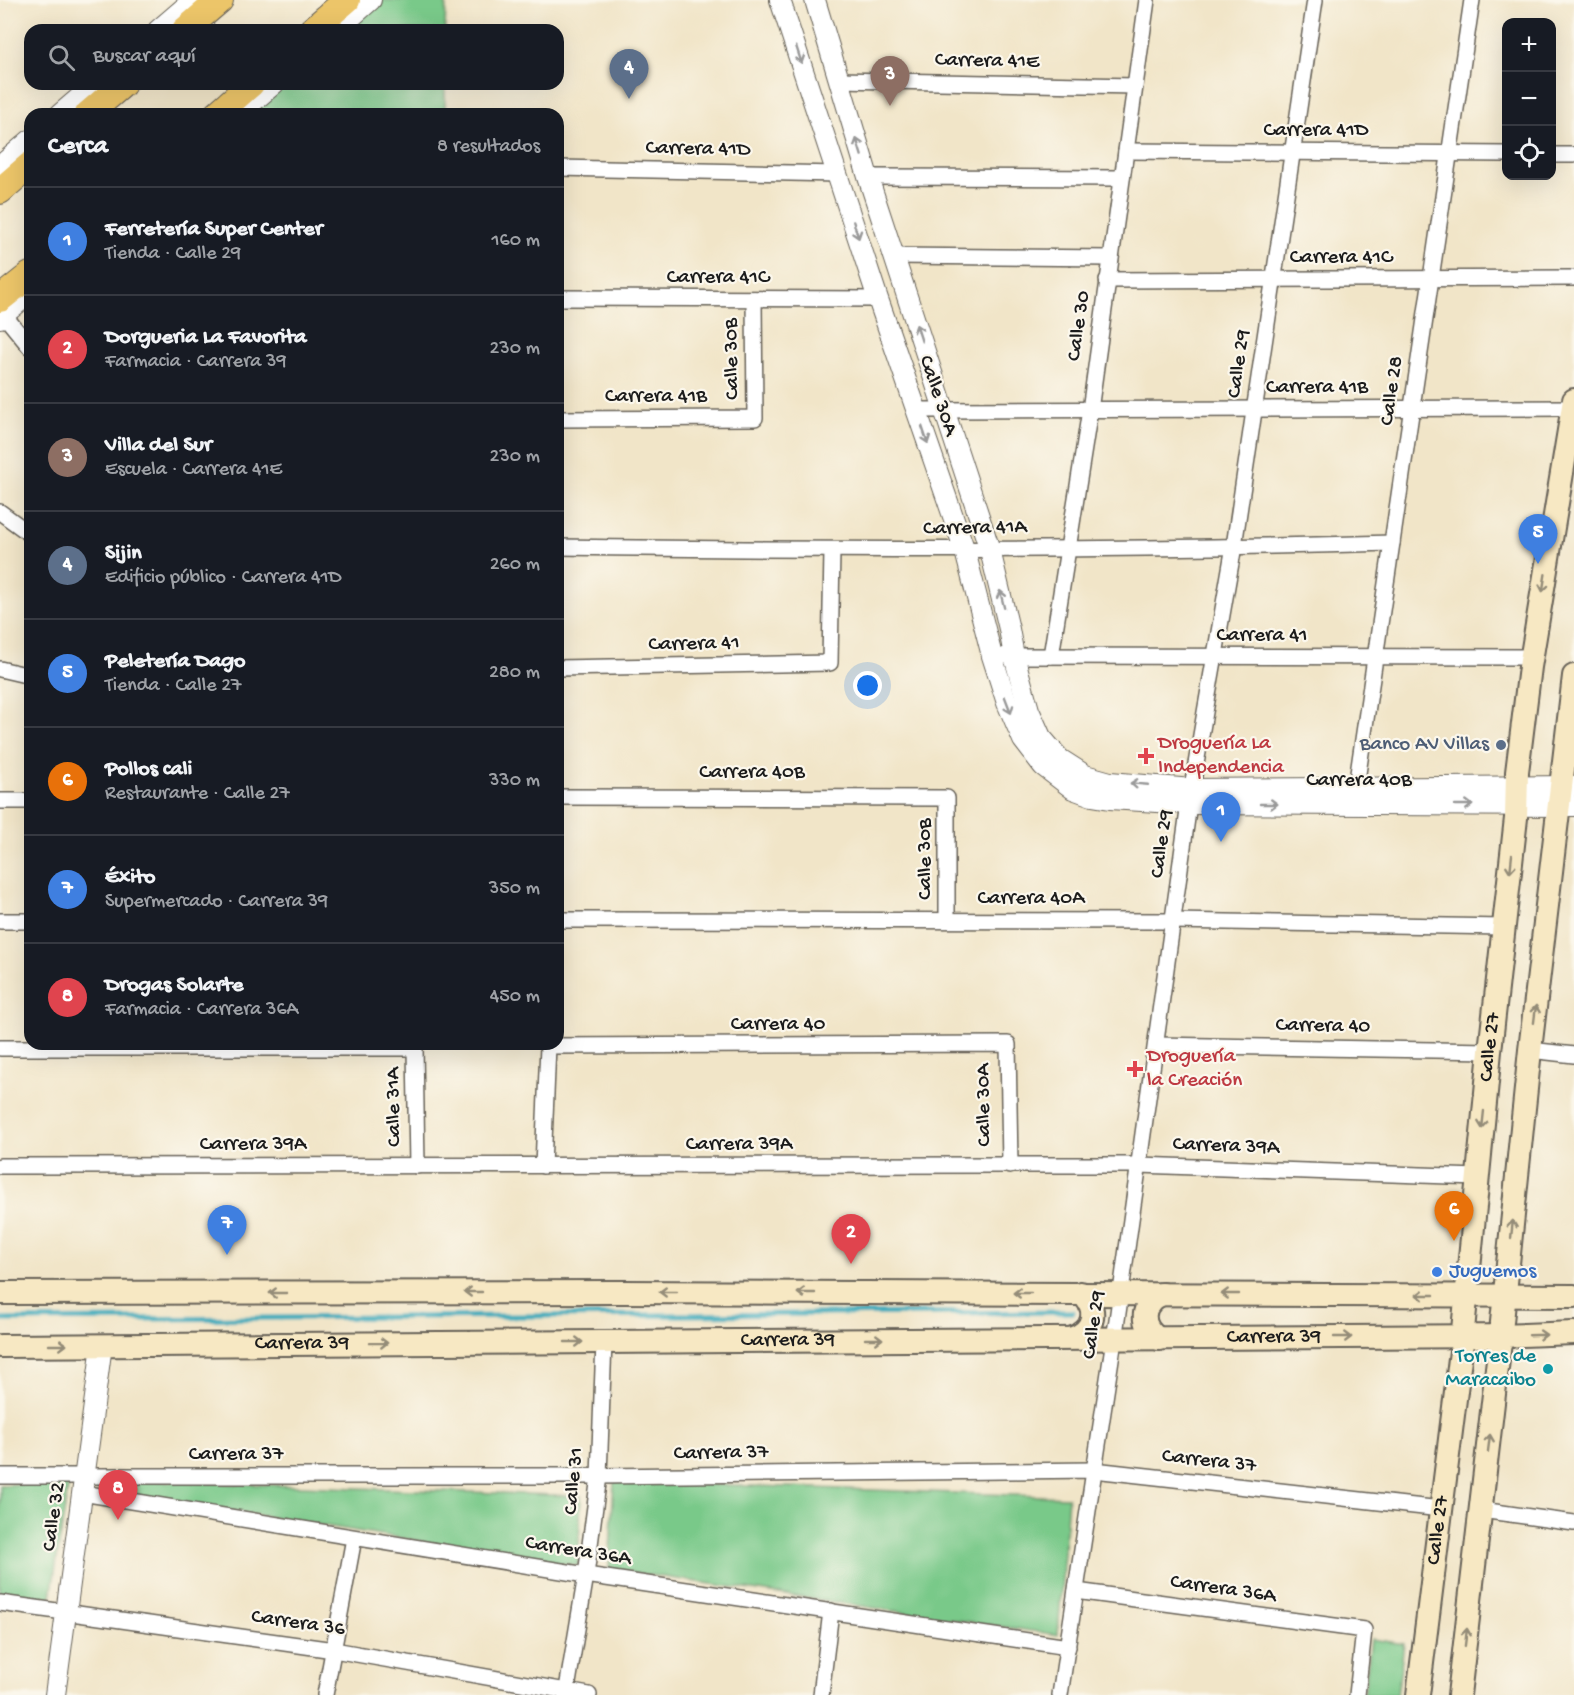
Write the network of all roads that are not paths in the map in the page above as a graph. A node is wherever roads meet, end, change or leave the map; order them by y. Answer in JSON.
{"nodes":[{"id":1,"x":194,"y":0,"type":"edge"},
{"id":2,"x":220,"y":0,"type":"edge"},
{"id":3,"x":347,"y":0,"type":"edge"},
{"id":4,"x":372,"y":0,"type":"edge"},
{"id":5,"x":780,"y":0,"type":"edge"},
{"id":6,"x":815,"y":0,"type":"edge"},
{"id":7,"x":1147,"y":0,"type":"edge"},
{"id":8,"x":1315,"y":0,"type":"edge"},
{"id":9,"x":1472,"y":0,"type":"edge"},
{"id":10,"x":166,"y":24,"type":"edge"},
{"id":11,"x":192,"y":24,"type":"edge"},
{"id":12,"x":319,"y":24,"type":"edge"},
{"id":13,"x":344,"y":24,"type":"edge"},
{"id":14,"x":839,"y":80,"type":"junction"},
{"id":15,"x":1135,"y":86,"type":"junction"},
{"id":16,"x":89,"y":90,"type":"edge"},
{"id":17,"x":116,"y":90,"type":"edge"},
{"id":18,"x":244,"y":90,"type":"edge"},
{"id":19,"x":267,"y":90,"type":"edge"},
{"id":20,"x":67,"y":108,"type":"edge"},
{"id":21,"x":95,"y":108,"type":"edge"},
{"id":22,"x":224,"y":108,"type":"edge"},
{"id":23,"x":246,"y":108,"type":"edge"},
{"id":24,"x":24,"y":145,"type":"edge"},
{"id":25,"x":1126,"y":151,"type":"junction"},
{"id":26,"x":1293,"y":152,"type":"junction"},
{"id":27,"x":1449,"y":153,"type":"junction"},
{"id":28,"x":1502,"y":154,"type":"edge"},
{"id":29,"x":1556,"y":155,"type":"edge"},
{"id":30,"x":1574,"y":155,"type":"edge"},
{"id":31,"x":0,"y":166,"type":"edge"},
{"id":32,"x":564,"y":168,"type":"edge"},
{"id":33,"x":24,"y":170,"type":"edge"},
{"id":34,"x":838,"y":174,"type":"junction"},
{"id":35,"x":868,"y":177,"type":"junction"},
{"id":36,"x":1122,"y":178,"type":"junction"},
{"id":37,"x":0,"y":191,"type":"edge"},
{"id":38,"x":894,"y":256,"type":"junction"},
{"id":39,"x":1110,"y":258,"type":"junction"},
{"id":40,"x":1574,"y":278,"type":"edge"},
{"id":41,"x":1431,"y":279,"type":"junction"},
{"id":42,"x":1107,"y":280,"type":"junction"},
{"id":43,"x":1274,"y":280,"type":"junction"},
{"id":44,"x":24,"y":282,"type":"edge"},
{"id":45,"x":24,"y":297,"type":"edge"},
{"id":46,"x":564,"y":298,"type":"edge"},
{"id":47,"x":754,"y":299,"type":"junction"},
{"id":48,"x":878,"y":299,"type":"junction"},
{"id":49,"x":1,"y":311,"type":"edge"},
{"id":50,"x":24,"y":340,"type":"edge"},
{"id":51,"x":1574,"y":405,"type":"edge"},
{"id":52,"x":1412,"y":408,"type":"junction"},
{"id":53,"x":1255,"y":409,"type":"junction"},
{"id":54,"x":916,"y":410,"type":"junction"},
{"id":55,"x":945,"y":410,"type":"junction"},
{"id":56,"x":1090,"y":410,"type":"junction"},
{"id":57,"x":755,"y":418,"type":"joint"},
{"id":58,"x":564,"y":419,"type":"edge"},
{"id":59,"x":1,"y":514,"type":"edge"},
{"id":60,"x":24,"y":530,"type":"edge"},
{"id":61,"x":1392,"y":543,"type":"junction"},
{"id":62,"x":1234,"y":546,"type":"junction"},
{"id":63,"x":564,"y":547,"type":"edge"},
{"id":64,"x":1069,"y":548,"type":"junction"},
{"id":65,"x":965,"y":550,"type":"junction"},
{"id":66,"x":990,"y":550,"type":"junction"},
{"id":67,"x":832,"y":551,"type":"junction"},
{"id":68,"x":992,"y":656,"type":"junction"},
{"id":69,"x":1014,"y":656,"type":"junction"},
{"id":70,"x":1051,"y":656,"type":"junction"},
{"id":71,"x":1215,"y":657,"type":"junction"},
{"id":72,"x":1374,"y":657,"type":"junction"},
{"id":73,"x":1532,"y":657,"type":"junction"},
{"id":74,"x":564,"y":668,"type":"edge"},
{"id":75,"x":0,"y":669,"type":"edge"},
{"id":76,"x":24,"y":675,"type":"edge"},
{"id":77,"x":1574,"y":676,"type":"edge"},
{"id":78,"x":1079,"y":782,"type":"junction"},
{"id":79,"x":1356,"y":787,"type":"junction"},
{"id":80,"x":1191,"y":796,"type":"junction"},
{"id":81,"x":1517,"y":796,"type":"junction"},
{"id":82,"x":1567,"y":796,"type":"edge"},
{"id":83,"x":564,"y":797,"type":"edge"},
{"id":84,"x":947,"y":798,"type":"joint"},
{"id":85,"x":0,"y":801,"type":"edge"},
{"id":86,"x":24,"y":801,"type":"edge"},
{"id":87,"x":564,"y":920,"type":"edge"},
{"id":88,"x":947,"y":920,"type":"junction"},
{"id":89,"x":0,"y":921,"type":"edge"},
{"id":90,"x":24,"y":921,"type":"edge"},
{"id":91,"x":1173,"y":921,"type":"junction"},
{"id":92,"x":1504,"y":927,"type":"junction"},
{"id":93,"x":1008,"y":1044,"type":"joint"},
{"id":94,"x":1156,"y":1045,"type":"junction"},
{"id":95,"x":564,"y":1046,"type":"edge"},
{"id":96,"x":0,"y":1048,"type":"edge"},
{"id":97,"x":24,"y":1048,"type":"edge"},
{"id":98,"x":415,"y":1050,"type":"edge"},
{"id":99,"x":548,"y":1050,"type":"edge"},
{"id":100,"x":1530,"y":1050,"type":"junction"},
{"id":101,"x":1490,"y":1051,"type":"junction"},
{"id":102,"x":1574,"y":1055,"type":"edge"},
{"id":103,"x":1139,"y":1165,"type":"junction"},
{"id":104,"x":0,"y":1166,"type":"edge"},
{"id":105,"x":417,"y":1166,"type":"junction"},
{"id":106,"x":543,"y":1166,"type":"junction"},
{"id":107,"x":1010,"y":1166,"type":"junction"},
{"id":108,"x":1478,"y":1177,"type":"junction"},
{"id":109,"x":0,"y":1293,"type":"edge"},
{"id":110,"x":1081,"y":1293,"type":"junction"},
{"id":111,"x":1121,"y":1294,"type":"junction"},
{"id":112,"x":1161,"y":1294,"type":"junction"},
{"id":113,"x":1505,"y":1295,"type":"junction"},
{"id":114,"x":1466,"y":1296,"type":"junction"},
{"id":115,"x":1574,"y":1296,"type":"edge"},
{"id":116,"x":1574,"y":1333,"type":"edge"},
{"id":117,"x":1462,"y":1336,"type":"junction"},
{"id":118,"x":1501,"y":1336,"type":"junction"},
{"id":119,"x":1073,"y":1338,"type":"junction"},
{"id":120,"x":1115,"y":1338,"type":"junction"},
{"id":121,"x":1159,"y":1339,"type":"junction"},
{"id":122,"x":604,"y":1342,"type":"junction"},
{"id":123,"x":102,"y":1345,"type":"junction"},
{"id":124,"x":0,"y":1346,"type":"edge"},
{"id":125,"x":1094,"y":1470,"type":"junction"},
{"id":126,"x":0,"y":1476,"type":"edge"},
{"id":127,"x":599,"y":1476,"type":"junction"},
{"id":128,"x":83,"y":1485,"type":"junction"},
{"id":129,"x":1441,"y":1509,"type":"junction"},
{"id":130,"x":1481,"y":1510,"type":"junction"},
{"id":131,"x":1574,"y":1523,"type":"edge"},
{"id":132,"x":354,"y":1538,"type":"junction"},
{"id":133,"x":585,"y":1575,"type":"junction"},
{"id":134,"x":1076,"y":1592,"type":"junction"},
{"id":135,"x":0,"y":1603,"type":"edge"},
{"id":136,"x":831,"y":1611,"type":"junction"},
{"id":137,"x":66,"y":1613,"type":"junction"},
{"id":138,"x":1068,"y":1647,"type":"junction"},
{"id":139,"x":334,"y":1650,"type":"junction"},
{"id":140,"x":566,"y":1693,"type":"edge"},
{"id":141,"x":55,"y":1695,"type":"edge"},
{"id":142,"x":325,"y":1695,"type":"edge"},
{"id":143,"x":590,"y":1695,"type":"edge"},
{"id":144,"x":820,"y":1695,"type":"edge"},
{"id":145,"x":1060,"y":1695,"type":"edge"},
{"id":146,"x":1357,"y":1695,"type":"edge"},
{"id":147,"x":1418,"y":1695,"type":"edge"},
{"id":148,"x":1459,"y":1695,"type":"edge"}],
"edges":[{"from":1,"to":10,"type":"street"},
{"from":2,"to":11,"type":"highway"},
{"from":3,"to":12,"type":"highway"},
{"from":4,"to":13,"type":"street"},
{"from":5,"to":34,"type":"street","name":"Calle 30A","one_way":true},
{"from":6,"to":14,"type":"street","name":"Calle 30A"},
{"from":7,"to":15,"type":"street","name":"Calle 30"},
{"from":8,"to":26,"type":"street","name":"Calle 29"},
{"from":9,"to":27,"type":"street","name":"Calle 28"},
{"from":14,"to":15,"type":"street","name":"Carrera 41E"},
{"from":35,"to":14,"type":"street","name":"Calle 30A","one_way":true},
{"from":15,"to":25,"type":"street","name":"Calle 30"},
{"from":16,"to":20,"type":"street"},
{"from":17,"to":21,"type":"highway"},
{"from":18,"to":22,"type":"highway"},
{"from":19,"to":23,"type":"street"},
{"from":24,"to":31,"type":"street"},
{"from":25,"to":26,"type":"street","name":"Carrera 41D"},
{"from":25,"to":36,"type":"street","name":"Calle 30"},
{"from":26,"to":27,"type":"street","name":"Carrera 41D"},
{"from":26,"to":43,"type":"street","name":"Calle 29"},
{"from":27,"to":28,"type":"street","name":"Carrera 41D"},
{"from":27,"to":41,"type":"street","name":"Calle 28"},
{"from":29,"to":30,"type":"street"},
{"from":32,"to":34,"type":"street","name":"Carrera 41D"},
{"from":33,"to":37,"type":"highway"},
{"from":34,"to":48,"type":"street","name":"Calle 30A","one_way":true},
{"from":35,"to":36,"type":"street"},
{"from":35,"to":38,"type":"street","name":"Calle 30A"},
{"from":36,"to":39,"type":"street","name":"Calle 30"},
{"from":38,"to":39,"type":"street"},
{"from":55,"to":38,"type":"street","name":"Calle 30A","one_way":true},
{"from":39,"to":42,"type":"street","name":"Calle 30"},
{"from":40,"to":41,"type":"street","name":"Carrera 41C"},
{"from":41,"to":43,"type":"street","name":"Carrera 41C"},
{"from":41,"to":52,"type":"street","name":"Calle 28"},
{"from":42,"to":43,"type":"street","name":"Carrera 41C"},
{"from":42,"to":56,"type":"street","name":"Calle 30"},
{"from":43,"to":53,"type":"street","name":"Calle 29"},
{"from":44,"to":49,"type":"highway"},
{"from":45,"to":49,"type":"street"},
{"from":46,"to":47,"type":"street","name":"Carrera 41C"},
{"from":47,"to":48,"type":"street","name":"Carrera 41C"},
{"from":47,"to":57,"type":"street","name":"Calle 30B"},
{"from":48,"to":54,"type":"street","name":"Calle 30A"},
{"from":49,"to":50,"type":"street"},
{"from":51,"to":52,"type":"street","name":"Carrera 41B"},
{"from":51,"to":73,"type":"main road","name":"Calle 27","one_way":true},
{"from":52,"to":53,"type":"street","name":"Carrera 41B"},
{"from":52,"to":61,"type":"street","name":"Calle 28"},
{"from":53,"to":56,"type":"street","name":"Carrera 41B"},
{"from":53,"to":62,"type":"street","name":"Calle 29"},
{"from":54,"to":55,"type":"street","name":"Carrera 41B"},
{"from":54,"to":65,"type":"street","name":"Calle 30A","one_way":true},
{"from":55,"to":56,"type":"street","name":"Carrera 41B"},
{"from":55,"to":66,"type":"street","name":"Calle 30A"},
{"from":56,"to":64,"type":"street","name":"Calle 30"},
{"from":57,"to":58,"type":"street","name":"Carrera 41B"},
{"from":59,"to":60,"type":"street"},
{"from":61,"to":62,"type":"street","name":"Carrera 41A"},
{"from":61,"to":72,"type":"street","name":"Calle 28"},
{"from":62,"to":64,"type":"street","name":"Carrera 41A"},
{"from":62,"to":71,"type":"street","name":"Calle 29"},
{"from":63,"to":67,"type":"street","name":"Carrera 41A"},
{"from":64,"to":66,"type":"street","name":"Carrera 41A"},
{"from":64,"to":70,"type":"street","name":"Calle 30"},
{"from":65,"to":66,"type":"street","name":"Carrera 41A"},
{"from":65,"to":67,"type":"street","name":"Carrera 41A"},
{"from":65,"to":68,"type":"street","name":"Calle 30A"},
{"from":69,"to":66,"type":"street","name":"Calle 30A","one_way":true},
{"from":67,"to":74,"type":"street","name":"Carrera 41"},
{"from":68,"to":69,"type":"street","name":"Carrera 41"},
{"from":68,"to":78,"type":"street","name":"Calle 30A","one_way":true},
{"from":69,"to":70,"type":"street","name":"Carrera 41"},
{"from":69,"to":78,"type":"street","name":"Calle 30A"},
{"from":70,"to":71,"type":"street","name":"Carrera 41"},
{"from":71,"to":72,"type":"street","name":"Carrera 41"},
{"from":71,"to":80,"type":"street","name":"Calle 29"},
{"from":72,"to":73,"type":"street","name":"Carrera 41"},
{"from":72,"to":79,"type":"street","name":"Calle 28"},
{"from":73,"to":81,"type":"main road","name":"Calle 27"},
{"from":75,"to":76,"type":"street"},
{"from":77,"to":82,"type":"main road","name":"Calle 27"},
{"from":78,"to":80,"type":"street","name":"Carrera 40B"},
{"from":79,"to":80,"type":"street","name":"Carrera 40B"},
{"from":79,"to":81,"type":"street","name":"Carrera 40B"},
{"from":80,"to":81,"type":"street","name":"Carrera 40B","one_way":true},
{"from":80,"to":91,"type":"street","name":"Calle 29"},
{"from":81,"to":82,"type":"street","name":"Carrera 40B"},
{"from":81,"to":92,"type":"main road","name":"Calle 27","one_way":true},
{"from":100,"to":82,"type":"main road","name":"Calle 27","one_way":true},
{"from":83,"to":84,"type":"street","name":"Carrera 40B"},
{"from":84,"to":88,"type":"street","name":"Calle 30B"},
{"from":85,"to":86,"type":"street"},
{"from":87,"to":88,"type":"street","name":"Carrera 40A"},
{"from":88,"to":91,"type":"street","name":"Carrera 40A"},
{"from":89,"to":90,"type":"street"},
{"from":91,"to":92,"type":"street","name":"Carrera 40A"},
{"from":91,"to":94,"type":"street","name":"Calle 29"},
{"from":92,"to":101,"type":"main road","name":"Calle 27"},
{"from":93,"to":95,"type":"street","name":"Carrera 40"},
{"from":93,"to":107,"type":"street","name":"Calle 30A"},
{"from":94,"to":101,"type":"street","name":"Carrera 40"},
{"from":94,"to":103,"type":"street","name":"Calle 29"},
{"from":96,"to":97,"type":"street","name":"Calle 31A"},
{"from":98,"to":105,"type":"street","name":"Calle 31A"},
{"from":99,"to":106,"type":"street","name":"Carrera 40"},
{"from":100,"to":102,"type":"street"},
{"from":113,"to":100,"type":"main road","name":"Calle 27","one_way":true},
{"from":101,"to":108,"type":"main road","name":"Calle 27","one_way":true},
{"from":103,"to":107,"type":"street","name":"Carrera 39A"},
{"from":103,"to":108,"type":"street","name":"Carrera 39A"},
{"from":103,"to":111,"type":"street","name":"Calle 29"},
{"from":104,"to":105,"type":"street","name":"Carrera 39A"},
{"from":105,"to":106,"type":"street","name":"Carrera 39A"},
{"from":106,"to":107,"type":"street","name":"Carrera 39A"},
{"from":108,"to":114,"type":"main road","name":"Calle 27"},
{"from":110,"to":109,"type":"main road","name":"Carrera 39","one_way":true},
{"from":110,"to":111,"type":"main road","name":"Carrera 39"},
{"from":110,"to":119,"type":"main road"},
{"from":111,"to":112,"type":"main road","name":"Carrera 39"},
{"from":111,"to":120,"type":"street","name":"Calle 29"},
{"from":114,"to":112,"type":"main road","name":"Carrera 39","one_way":true},
{"from":112,"to":121,"type":"main road"},
{"from":113,"to":114,"type":"main road","name":"Carrera 39"},
{"from":113,"to":115,"type":"main road","name":"Carrera 39"},
{"from":113,"to":118,"type":"main road","name":"Calle 27"},
{"from":114,"to":117,"type":"main road","name":"Calle 27"},
{"from":118,"to":116,"type":"main road","name":"Carrera 39","one_way":true},
{"from":117,"to":118,"type":"main road","name":"Carrera 39"},
{"from":121,"to":117,"type":"main road","name":"Carrera 39","one_way":true},
{"from":117,"to":129,"type":"main road","name":"Calle 27"},
{"from":130,"to":118,"type":"main road","name":"Calle 27","one_way":true},
{"from":119,"to":120,"type":"main road","name":"Carrera 39"},
{"from":122,"to":119,"type":"main road","name":"Carrera 39","one_way":true},
{"from":120,"to":121,"type":"main road","name":"Carrera 39"},
{"from":120,"to":125,"type":"street","name":"Calle 29"},
{"from":123,"to":122,"type":"main road","name":"Carrera 39","one_way":true},
{"from":122,"to":127,"type":"street","name":"Calle 31"},
{"from":124,"to":123,"type":"main road","name":"Carrera 39","one_way":true},
{"from":123,"to":128,"type":"street","name":"Calle 32"},
{"from":125,"to":127,"type":"street","name":"Carrera 37"},
{"from":125,"to":129,"type":"street","name":"Carrera 37"},
{"from":125,"to":134,"type":"street","name":"Calle 29"},
{"from":126,"to":128,"type":"street","name":"Carrera 37"},
{"from":127,"to":128,"type":"street","name":"Carrera 37"},
{"from":127,"to":133,"type":"street","name":"Calle 31"},
{"from":128,"to":132,"type":"street","name":"Carrera 36A"},
{"from":128,"to":137,"type":"street","name":"Calle 32"},
{"from":129,"to":147,"type":"main road","name":"Calle 27"},
{"from":130,"to":131,"type":"street"},
{"from":148,"to":130,"type":"main road","name":"Calle 27","one_way":true},
{"from":132,"to":133,"type":"street","name":"Carrera 36A"},
{"from":132,"to":139,"type":"street"},
{"from":133,"to":136,"type":"street","name":"Carrera 36A"},
{"from":133,"to":140,"type":"street","name":"Calle 31"},
{"from":134,"to":138,"type":"street","name":"Calle 29"},
{"from":134,"to":146,"type":"street","name":"Carrera 36A"},
{"from":135,"to":137,"type":"street","name":"Carrera 36"},
{"from":136,"to":138,"type":"street","name":"Carrera 36A"},
{"from":136,"to":144,"type":"street"},
{"from":137,"to":139,"type":"street","name":"Carrera 36"},
{"from":137,"to":141,"type":"street","name":"Calle 32"},
{"from":138,"to":145,"type":"street","name":"Calle 29"},
{"from":139,"to":140,"type":"street","name":"Carrera 36"},
{"from":139,"to":142,"type":"street"},
{"from":140,"to":143,"type":"street","name":"Carrera 36"}]}
